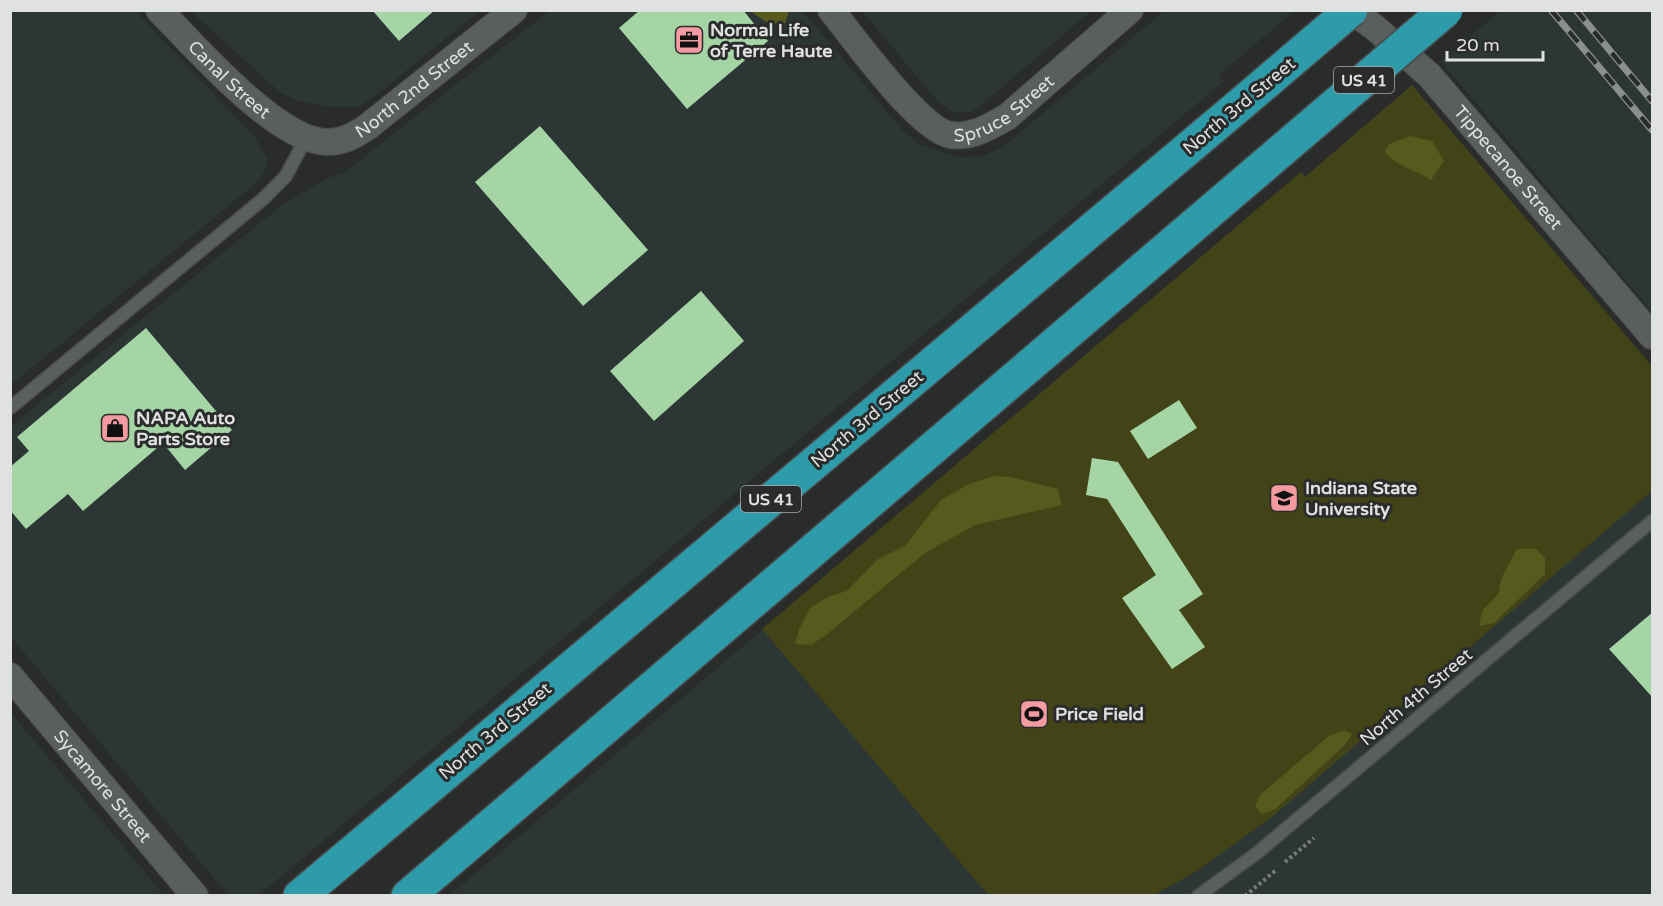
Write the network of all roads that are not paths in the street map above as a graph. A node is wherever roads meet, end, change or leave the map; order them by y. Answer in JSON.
{"nodes":[{"id":1,"x":159,"y":10,"type":"edge"},
{"id":2,"x":513,"y":10,"type":"edge"},
{"id":3,"x":831,"y":10,"type":"edge"},
{"id":4,"x":1130,"y":10,"type":"edge"},
{"id":5,"x":1351,"y":10,"type":"edge"},
{"id":6,"x":1446,"y":10,"type":"edge"},
{"id":7,"x":306,"y":138,"type":"junction"},
{"id":8,"x":1653,"y":336,"type":"edge"},
{"id":9,"x":10,"y":408,"type":"edge"},
{"id":10,"x":1653,"y":521,"type":"edge"},
{"id":11,"x":10,"y":676,"type":"edge"},
{"id":12,"x":195,"y":896,"type":"edge"},
{"id":13,"x":300,"y":896,"type":"edge"},
{"id":14,"x":408,"y":896,"type":"edge"},
{"id":15,"x":1198,"y":896,"type":"edge"}],
"edges":[{"from":1,"to":7,"type":"street","name":"Canal Street"},
{"from":2,"to":7,"type":"street","name":"North 2nd Street"},
{"from":3,"to":4,"type":"street","name":"Spruce Street"},
{"from":5,"to":8,"type":"street","name":"Tippecanoe Street"},
{"from":5,"to":13,"type":"highway","name":"North 3rd Street","number":"US 41","bridge":true},
{"from":6,"to":14,"type":"highway","number":"US 41","bridge":true},
{"from":7,"to":9,"type":"lane"},
{"from":10,"to":15,"type":"lane","name":"North 4th Street"},
{"from":11,"to":12,"type":"street","name":"Sycamore Street"}]}
